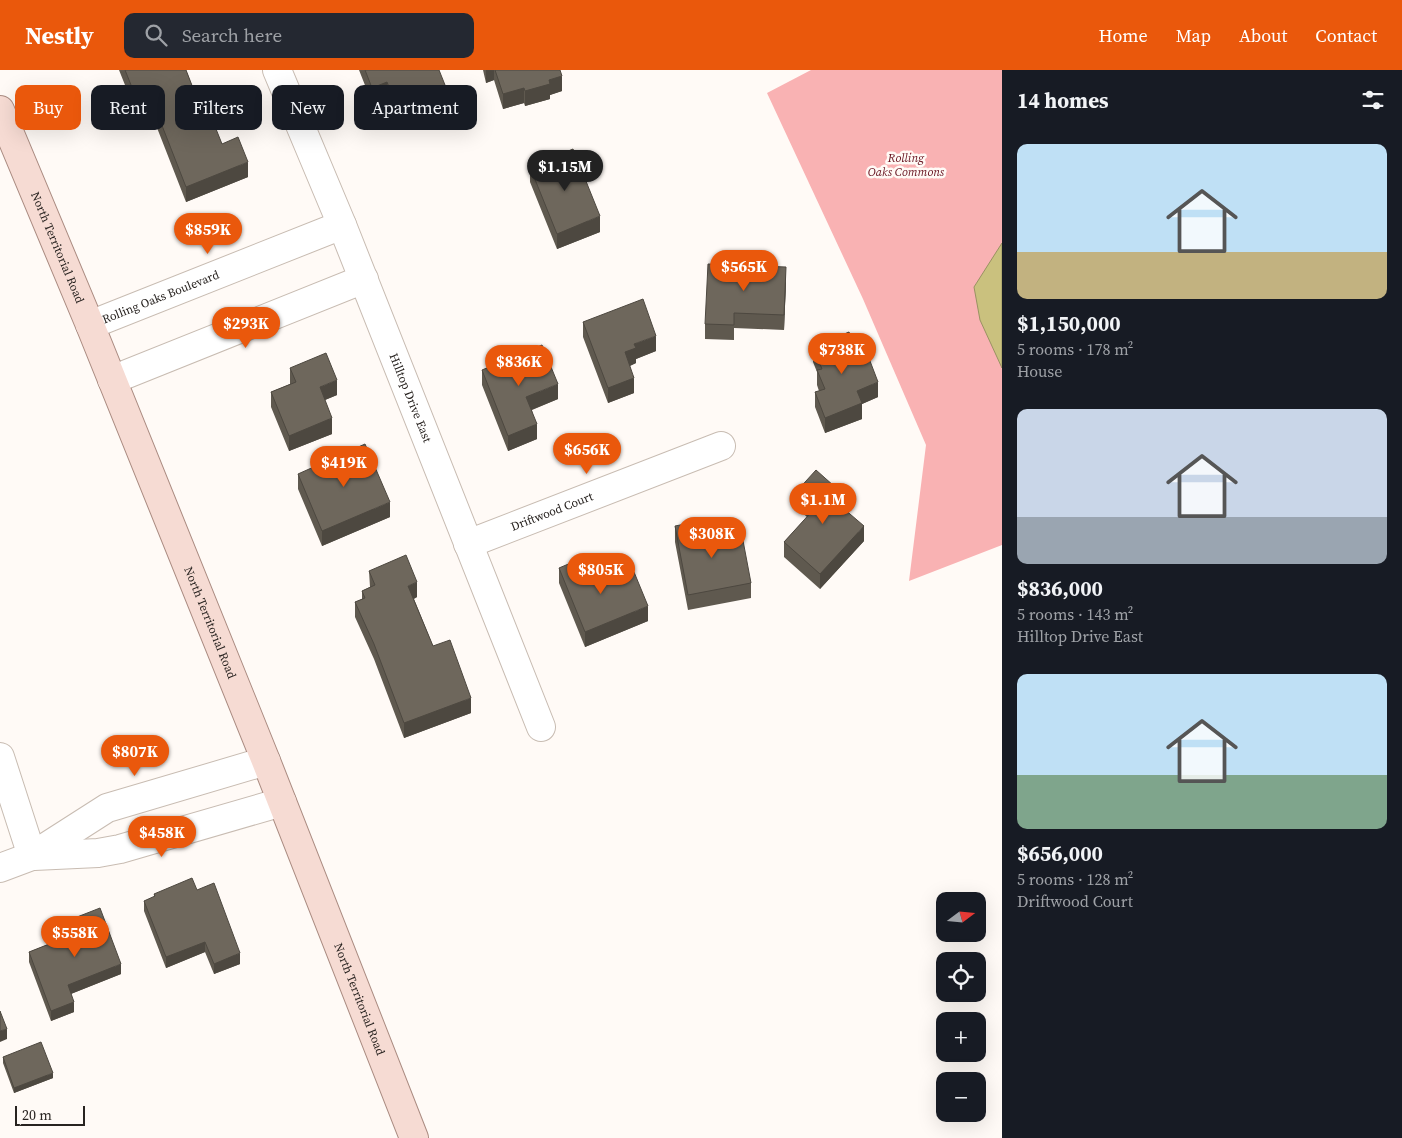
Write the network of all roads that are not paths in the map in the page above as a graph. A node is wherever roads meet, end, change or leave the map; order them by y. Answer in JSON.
{"nodes":[{"id":1,"x":277,"y":70,"type":"edge"},
{"id":2,"x":0,"y":110,"type":"edge"},
{"id":3,"x":342,"y":225,"type":"junction"},
{"id":4,"x":364,"y":279,"type":"junction"},
{"id":5,"x":90,"y":325,"type":"junction"},
{"id":6,"x":112,"y":380,"type":"junction"},
{"id":7,"x":721,"y":446,"type":"dead end"},
{"id":8,"x":468,"y":544,"type":"junction"},
{"id":9,"x":541,"y":727,"type":"dead end"},
{"id":10,"x":0,"y":757,"type":"edge"},
{"id":11,"x":266,"y":761,"type":"junction"},
{"id":12,"x":282,"y":802,"type":"junction"},
{"id":13,"x":32,"y":856,"type":"junction"},
{"id":14,"x":0,"y":868,"type":"edge"},
{"id":15,"x":414,"y":1138,"type":"edge"}],
"edges":[{"from":1,"to":3,"type":"street","name":"Hilltop Drive East"},
{"from":2,"to":5,"type":"main road","name":"North Territorial Road"},
{"from":3,"to":4,"type":"street","name":"Hilltop Drive East"},
{"from":3,"to":5,"type":"street","name":"Rolling Oaks Boulevard"},
{"from":4,"to":6,"type":"street"},
{"from":4,"to":8,"type":"street","name":"Hilltop Drive East"},
{"from":5,"to":6,"type":"main road","name":"North Territorial Road"},
{"from":6,"to":11,"type":"main road","name":"North Territorial Road"},
{"from":7,"to":8,"type":"street","name":"Driftwood Court"},
{"from":8,"to":9,"type":"street","name":"Hilltop Drive East"},
{"from":10,"to":13,"type":"street"},
{"from":11,"to":12,"type":"main road","name":"North Territorial Road"},
{"from":11,"to":13,"type":"street"},
{"from":12,"to":13,"type":"street"},
{"from":12,"to":15,"type":"main road","name":"North Territorial Road"},
{"from":13,"to":14,"type":"street"}]}
